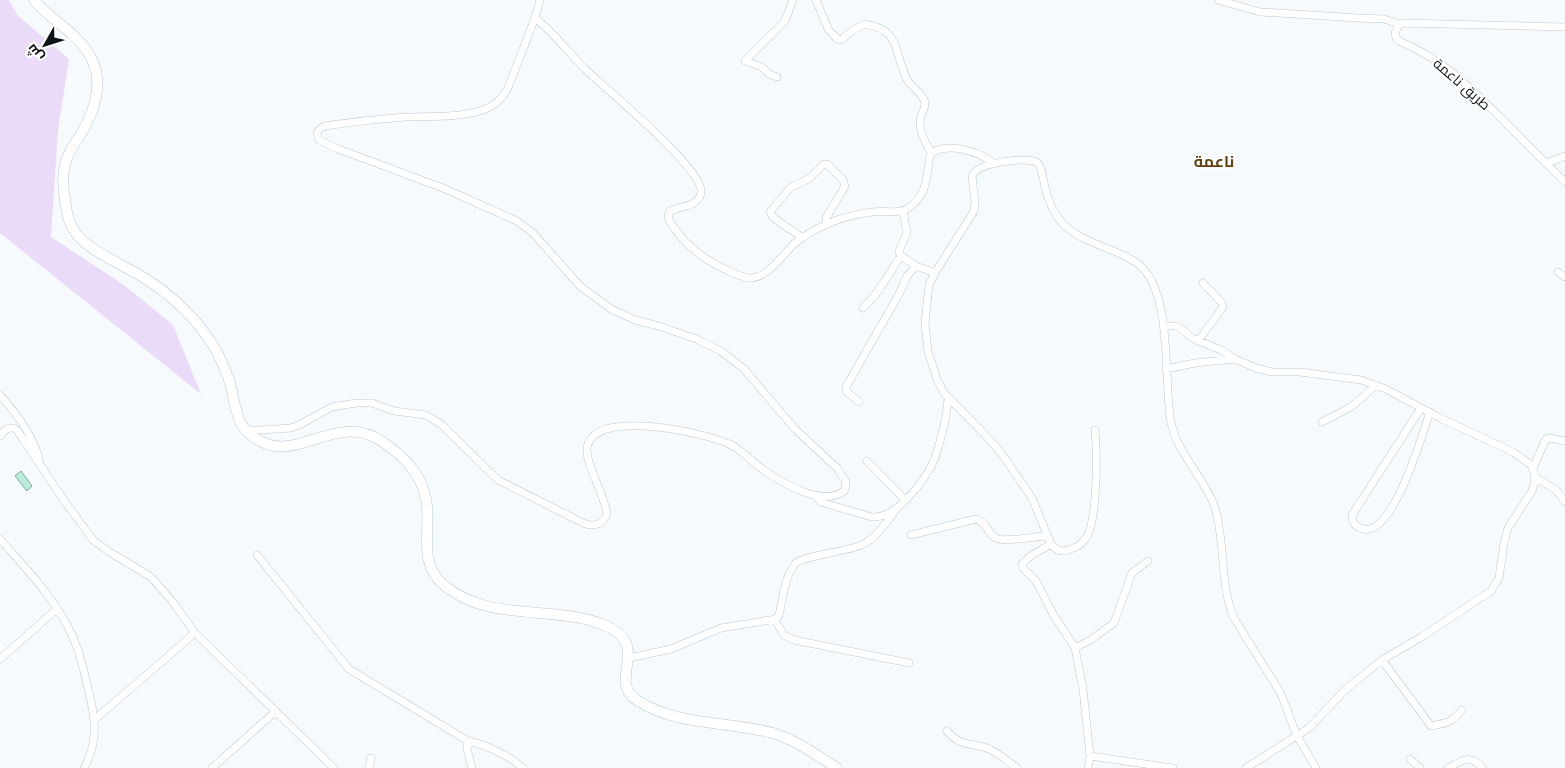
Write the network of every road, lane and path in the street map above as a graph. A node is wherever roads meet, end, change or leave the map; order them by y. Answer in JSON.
{"nodes":[{"id":1,"x":34,"y":0,"type":"edge"},
{"id":2,"x":540,"y":0,"type":"edge"},
{"id":3,"x":793,"y":0,"type":"edge"},
{"id":4,"x":816,"y":0,"type":"edge"},
{"id":5,"x":1218,"y":0,"type":"edge"},
{"id":6,"x":535,"y":18,"type":"junction"},
{"id":7,"x":1400,"y":24,"type":"junction"},
{"id":8,"x":1565,"y":27,"type":"edge"},
{"id":9,"x":777,"y":77,"type":"dead end"},
{"id":10,"x":931,"y":153,"type":"junction"},
{"id":11,"x":1565,"y":156,"type":"edge"},
{"id":12,"x":1547,"y":162,"type":"junction"},
{"id":13,"x":993,"y":164,"type":"junction"},
{"id":14,"x":1565,"y":182,"type":"edge"},
{"id":15,"x":903,"y":211,"type":"junction"},
{"id":16,"x":826,"y":224,"type":"junction"},
{"id":17,"x":802,"y":238,"type":"junction"},
{"id":18,"x":902,"y":256,"type":"junction"},
{"id":19,"x":916,"y":266,"type":"junction"},
{"id":20,"x":1558,"y":272,"type":"dead end"},
{"id":21,"x":934,"y":273,"type":"junction"},
{"id":22,"x":1565,"y":277,"type":"edge"},
{"id":23,"x":1202,"y":283,"type":"dead end"},
{"id":24,"x":863,"y":308,"type":"dead end"},
{"id":25,"x":1163,"y":326,"type":"junction"},
{"id":26,"x":1198,"y":341,"type":"junction"},
{"id":27,"x":1235,"y":359,"type":"junction"},
{"id":28,"x":1166,"y":369,"type":"junction"},
{"id":29,"x":1376,"y":385,"type":"junction"},
{"id":30,"x":0,"y":395,"type":"edge"},
{"id":31,"x":948,"y":398,"type":"junction"},
{"id":32,"x":860,"y":402,"type":"dead end"},
{"id":33,"x":1421,"y":408,"type":"junction"},
{"id":34,"x":1430,"y":412,"type":"junction"},
{"id":35,"x":1322,"y":422,"type":"dead end"},
{"id":36,"x":244,"y":430,"type":"junction"},
{"id":37,"x":1094,"y":430,"type":"dead end"},
{"id":38,"x":0,"y":436,"type":"edge"},
{"id":39,"x":1565,"y":441,"type":"edge"},
{"id":40,"x":867,"y":461,"type":"dead end"},
{"id":41,"x":41,"y":466,"type":"junction"},
{"id":42,"x":1533,"y":468,"type":"junction"},
{"id":43,"x":1535,"y":477,"type":"junction"},
{"id":44,"x":814,"y":495,"type":"junction"},
{"id":45,"x":905,"y":500,"type":"junction"},
{"id":46,"x":1565,"y":502,"type":"edge"},
{"id":47,"x":898,"y":508,"type":"junction"},
{"id":48,"x":910,"y":535,"type":"dead end"},
{"id":49,"x":1047,"y":536,"type":"junction"},
{"id":50,"x":0,"y":539,"type":"edge"},
{"id":51,"x":1051,"y":544,"type":"junction"},
{"id":52,"x":257,"y":556,"type":"dead end"},
{"id":53,"x":1148,"y":560,"type":"dead end"},
{"id":54,"x":57,"y":609,"type":"junction"},
{"id":55,"x":774,"y":619,"type":"junction"},
{"id":56,"x":195,"y":633,"type":"junction"},
{"id":57,"x":1075,"y":648,"type":"junction"},
{"id":58,"x":629,"y":658,"type":"junction"},
{"id":59,"x":0,"y":659,"type":"edge"},
{"id":60,"x":1382,"y":660,"type":"junction"},
{"id":61,"x":909,"y":663,"type":"dead end"},
{"id":62,"x":1462,"y":710,"type":"dead end"},
{"id":63,"x":276,"y":711,"type":"junction"},
{"id":64,"x":94,"y":720,"type":"junction"},
{"id":65,"x":947,"y":731,"type":"dead end"},
{"id":66,"x":1297,"y":736,"type":"junction"},
{"id":67,"x":468,"y":741,"type":"junction"},
{"id":68,"x":1090,"y":756,"type":"junction"},
{"id":69,"x":371,"y":758,"type":"dead end"},
{"id":70,"x":1410,"y":759,"type":"dead end"},
{"id":71,"x":84,"y":768,"type":"edge"},
{"id":72,"x":212,"y":768,"type":"edge"},
{"id":73,"x":334,"y":768,"type":"edge"},
{"id":74,"x":369,"y":768,"type":"edge"},
{"id":75,"x":472,"y":768,"type":"edge"},
{"id":76,"x":523,"y":768,"type":"edge"},
{"id":77,"x":837,"y":768,"type":"edge"},
{"id":78,"x":1017,"y":768,"type":"edge"},
{"id":79,"x":1088,"y":768,"type":"edge"},
{"id":80,"x":1174,"y":768,"type":"edge"},
{"id":81,"x":1246,"y":768,"type":"edge"},
{"id":82,"x":1316,"y":768,"type":"edge"},
{"id":83,"x":1420,"y":768,"type":"edge"},
{"id":84,"x":1448,"y":768,"type":"edge"},
{"id":85,"x":1482,"y":768,"type":"edge"}],
"edges":[{"from":1,"to":36,"type":"street"},
{"from":2,"to":6,"type":"street"},
{"from":3,"to":9,"type":"street"},
{"from":4,"to":10,"type":"street"},
{"from":5,"to":7,"type":"street"},
{"from":6,"to":17,"type":"street"},
{"from":6,"to":44,"type":"street"},
{"from":7,"to":8,"type":"street"},
{"from":7,"to":12,"type":"street","name":"طريق ناعمة"},
{"from":10,"to":13,"type":"street"},
{"from":10,"to":15,"type":"street"},
{"from":11,"to":12,"type":"street"},
{"from":12,"to":14,"type":"street","name":"طريق ناعمة"},
{"from":13,"to":21,"type":"street"},
{"from":13,"to":25,"type":"street"},
{"from":15,"to":16,"type":"street"},
{"from":15,"to":18,"type":"street"},
{"from":16,"to":17,"type":"street"},
{"from":16,"to":17,"type":"street"},
{"from":18,"to":19,"type":"street"},
{"from":18,"to":24,"type":"street"},
{"from":19,"to":21,"type":"street"},
{"from":19,"to":32,"type":"street"},
{"from":20,"to":22,"type":"street"},
{"from":21,"to":31,"type":"street"},
{"from":23,"to":26,"type":"street"},
{"from":25,"to":26,"type":"street"},
{"from":25,"to":28,"type":"street"},
{"from":26,"to":27,"type":"street"},
{"from":27,"to":28,"type":"street"},
{"from":27,"to":29,"type":"street"},
{"from":28,"to":66,"type":"street"},
{"from":29,"to":33,"type":"street"},
{"from":29,"to":35,"type":"street"},
{"from":30,"to":41,"type":"street"},
{"from":31,"to":45,"type":"street"},
{"from":31,"to":49,"type":"street"},
{"from":33,"to":34,"type":"street"},
{"from":33,"to":34,"type":"street"},
{"from":34,"to":42,"type":"street"},
{"from":36,"to":44,"type":"street"},
{"from":36,"to":58,"type":"street"},
{"from":37,"to":51,"type":"street"},
{"from":38,"to":41,"type":"street"},
{"from":39,"to":42,"type":"street"},
{"from":40,"to":45,"type":"street"},
{"from":41,"to":56,"type":"street"},
{"from":42,"to":43,"type":"street"},
{"from":43,"to":46,"type":"street"},
{"from":43,"to":60,"type":"street"},
{"from":44,"to":47,"type":"street"},
{"from":45,"to":47,"type":"street"},
{"from":47,"to":55,"type":"street"},
{"from":48,"to":49,"type":"street"},
{"from":49,"to":51,"type":"street"},
{"from":50,"to":54,"type":"street"},
{"from":51,"to":57,"type":"street"},
{"from":52,"to":67,"type":"street"},
{"from":53,"to":57,"type":"street"},
{"from":54,"to":59,"type":"street"},
{"from":54,"to":64,"type":"street"},
{"from":55,"to":58,"type":"street"},
{"from":55,"to":61,"type":"street"},
{"from":56,"to":63,"type":"street"},
{"from":56,"to":64,"type":"street"},
{"from":57,"to":68,"type":"street"},
{"from":58,"to":77,"type":"street"},
{"from":60,"to":62,"type":"street"},
{"from":60,"to":66,"type":"street"},
{"from":63,"to":72,"type":"street"},
{"from":63,"to":73,"type":"street"},
{"from":64,"to":71,"type":"street"},
{"from":65,"to":78,"type":"street"},
{"from":66,"to":81,"type":"street"},
{"from":66,"to":82,"type":"street"},
{"from":67,"to":75,"type":"street"},
{"from":67,"to":76,"type":"street"},
{"from":68,"to":79,"type":"street"},
{"from":68,"to":80,"type":"street"},
{"from":69,"to":74,"type":"street"},
{"from":70,"to":83,"type":"street"},
{"from":84,"to":85,"type":"street"}]}
